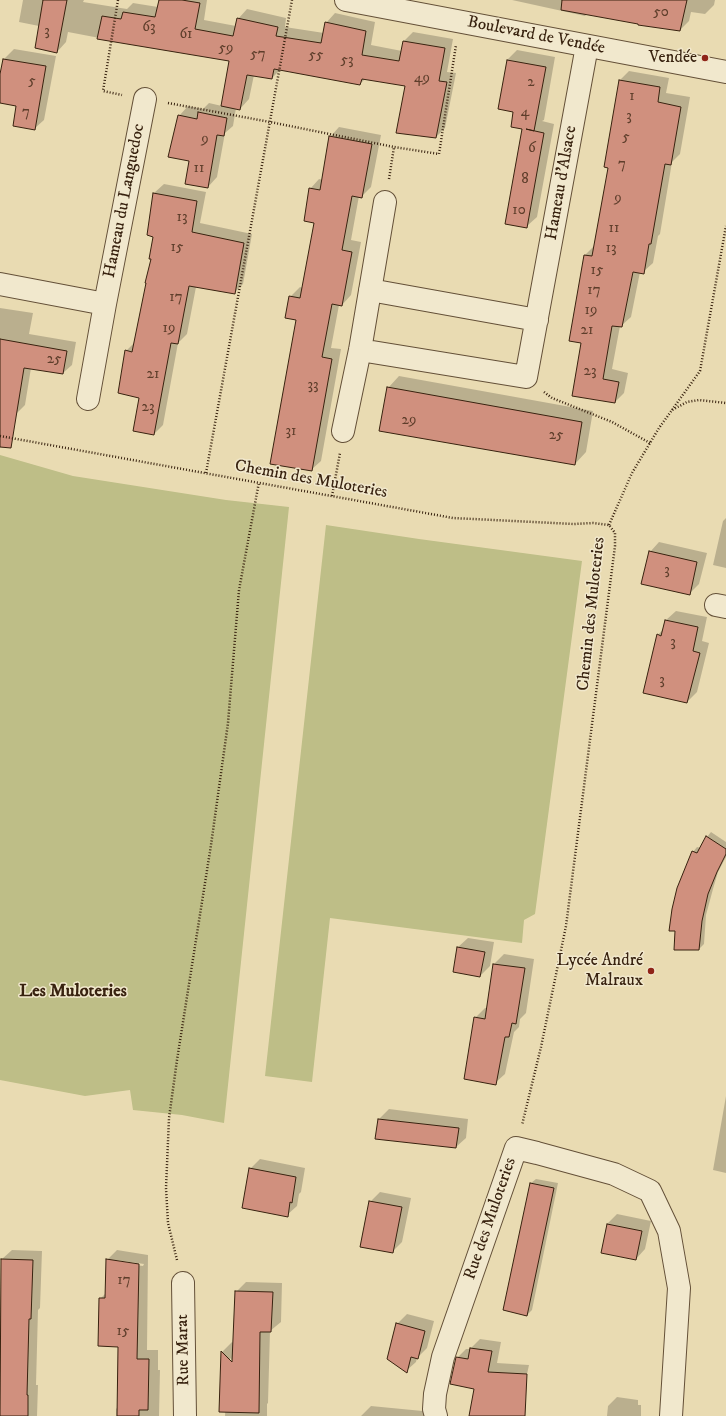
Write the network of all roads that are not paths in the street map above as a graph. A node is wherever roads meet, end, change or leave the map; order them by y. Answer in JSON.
{"nodes":[{"id":1,"x":346,"y":0,"type":"edge"},
{"id":2,"x":587,"y":46,"type":"junction"},
{"id":3,"x":726,"y":72,"type":"edge"},
{"id":4,"x":145,"y":99,"type":"road end"},
{"id":5,"x":385,"y":202,"type":"road end"},
{"id":6,"x":0,"y":284,"type":"edge"},
{"id":7,"x":370,"y":290,"type":"junction"},
{"id":8,"x":105,"y":304,"type":"junction"},
{"id":9,"x":537,"y":320,"type":"junction"},
{"id":10,"x":360,"y":350,"type":"junction"},
{"id":11,"x":88,"y":399,"type":"dead end"},
{"id":12,"x":344,"y":431,"type":"road end"},
{"id":13,"x":183,"y":1283,"type":"road end"},
{"id":14,"x":185,"y":1416,"type":"edge"},
{"id":15,"x":436,"y":1416,"type":"edge"},
{"id":16,"x":671,"y":1416,"type":"edge"}],
"edges":[{"from":1,"to":2,"type":"street","name":"Boulevard de Vendée"},
{"from":2,"to":3,"type":"street","name":"Boulevard de Vendée"},
{"from":2,"to":9,"type":"street","name":"Hameau d'Alsace"},
{"from":4,"to":8,"type":"street","name":"Hameau du Languedoc"},
{"from":5,"to":7,"type":"street"},
{"from":6,"to":8,"type":"street"},
{"from":7,"to":9,"type":"street"},
{"from":7,"to":10,"type":"street"},
{"from":8,"to":11,"type":"street","name":"Hameau du Languedoc"},
{"from":9,"to":10,"type":"street","name":"Hameau d'Alsace"},
{"from":10,"to":12,"type":"street"},
{"from":13,"to":14,"type":"street","name":"Rue Marat"},
{"from":15,"to":16,"type":"street","name":"Rue des Muloteries"}]}
